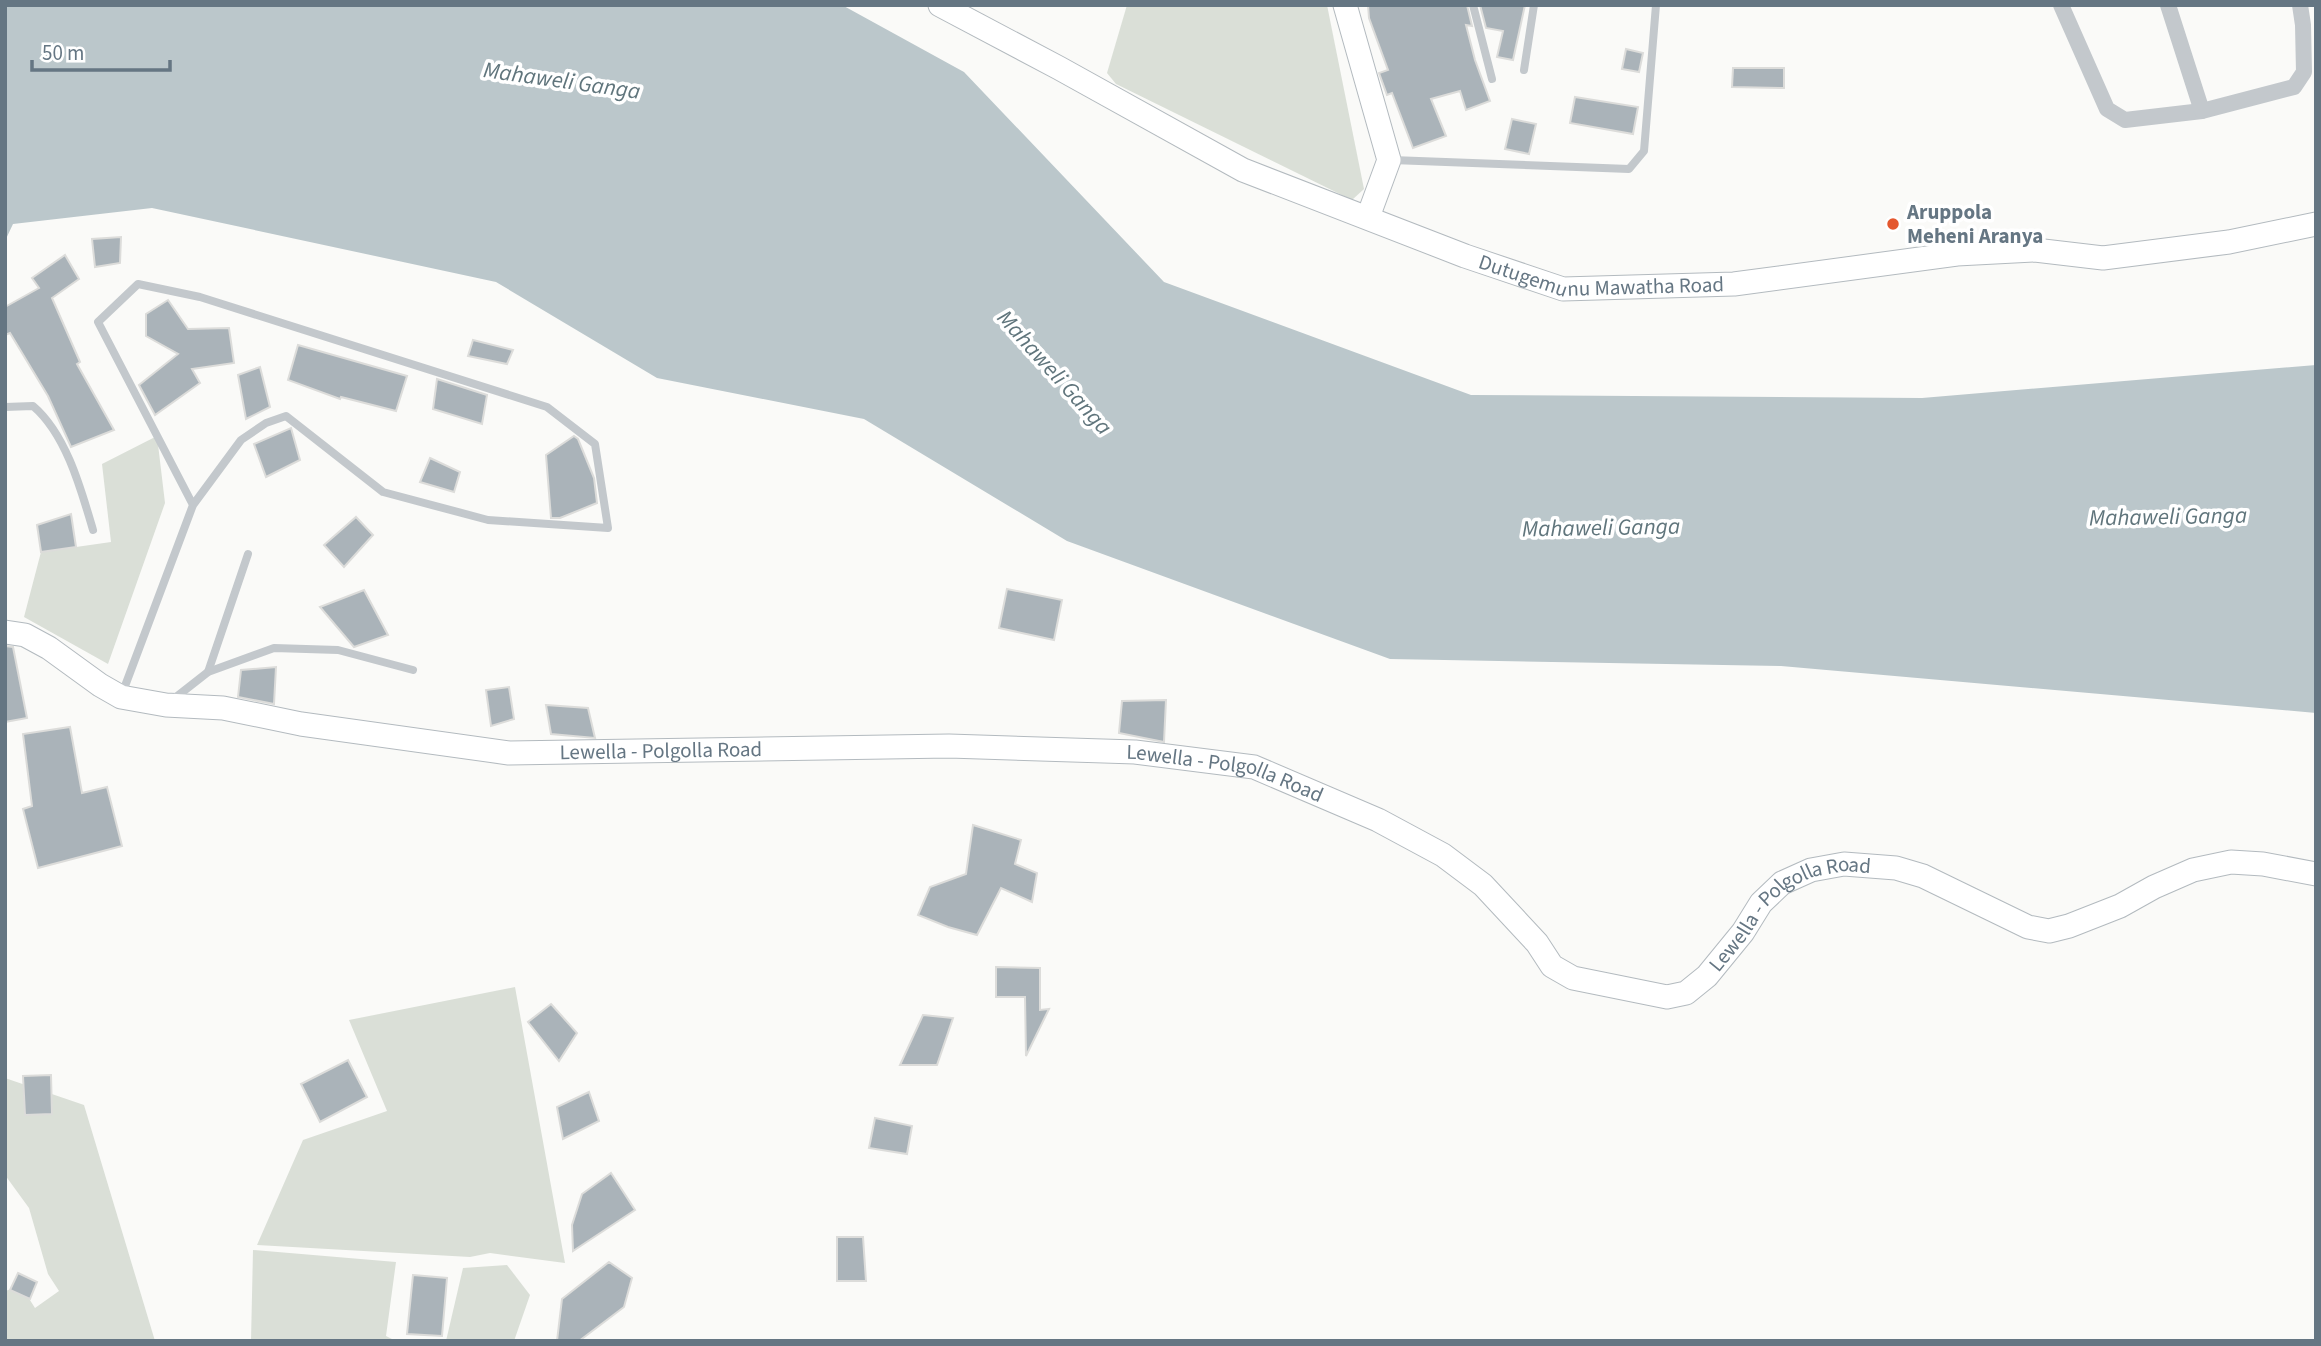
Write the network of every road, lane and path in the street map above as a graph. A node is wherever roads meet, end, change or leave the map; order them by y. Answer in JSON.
{"nodes":[{"id":1,"x":940,"y":5,"type":"edge"},
{"id":2,"x":1345,"y":5,"type":"edge"},
{"id":3,"x":1473,"y":5,"type":"edge"},
{"id":4,"x":1534,"y":5,"type":"edge"},
{"id":5,"x":1657,"y":5,"type":"edge"},
{"id":6,"x":2061,"y":5,"type":"edge"},
{"id":7,"x":2168,"y":5,"type":"edge"},
{"id":8,"x":2300,"y":5,"type":"edge"},
{"id":9,"x":1524,"y":70,"type":"dead end"},
{"id":10,"x":2310,"y":71,"type":"edge"},
{"id":11,"x":1493,"y":79,"type":"dead end"},
{"id":12,"x":2202,"y":111,"type":"junction"},
{"id":13,"x":1390,"y":160,"type":"junction"},
{"id":14,"x":1368,"y":218,"type":"junction"},
{"id":15,"x":2316,"y":224,"type":"edge"},
{"id":16,"x":5,"y":407,"type":"edge"},
{"id":17,"x":193,"y":505,"type":"junction"},
{"id":18,"x":93,"y":530,"type":"dead end"},
{"id":19,"x":247,"y":554,"type":"dead end"},
{"id":20,"x":6,"y":631,"type":"edge"},
{"id":21,"x":413,"y":670,"type":"dead end"},
{"id":22,"x":208,"y":672,"type":"junction"},
{"id":23,"x":121,"y":697,"type":"junction"},
{"id":24,"x":166,"y":705,"type":"junction"},
{"id":25,"x":2316,"y":874,"type":"edge"}],
"edges":[{"from":1,"to":14,"type":"street","name":"Dutugemunu Mawatha Road"},
{"from":2,"to":13,"type":"street"},
{"from":3,"to":11,"type":"lane"},
{"from":4,"to":9,"type":"lane"},
{"from":5,"to":13,"type":"lane"},
{"from":6,"to":12,"type":"street"},
{"from":7,"to":12,"type":"street"},
{"from":8,"to":10,"type":"street"},
{"from":10,"to":12,"type":"street"},
{"from":13,"to":14,"type":"street"},
{"from":14,"to":15,"type":"street","name":"Dutugemunu Mawatha Road"},
{"from":16,"to":18,"type":"lane"},
{"from":17,"to":17,"type":"lane"},
{"from":17,"to":23,"type":"lane"},
{"from":19,"to":22,"type":"lane"},
{"from":20,"to":23,"type":"street","name":"Lewella - Polgolla Road"},
{"from":21,"to":22,"type":"lane"},
{"from":22,"to":24,"type":"lane"},
{"from":23,"to":24,"type":"street","name":"Lewella - Polgolla Road"},
{"from":24,"to":25,"type":"street","name":"Lewella - Polgolla Road"}]}
